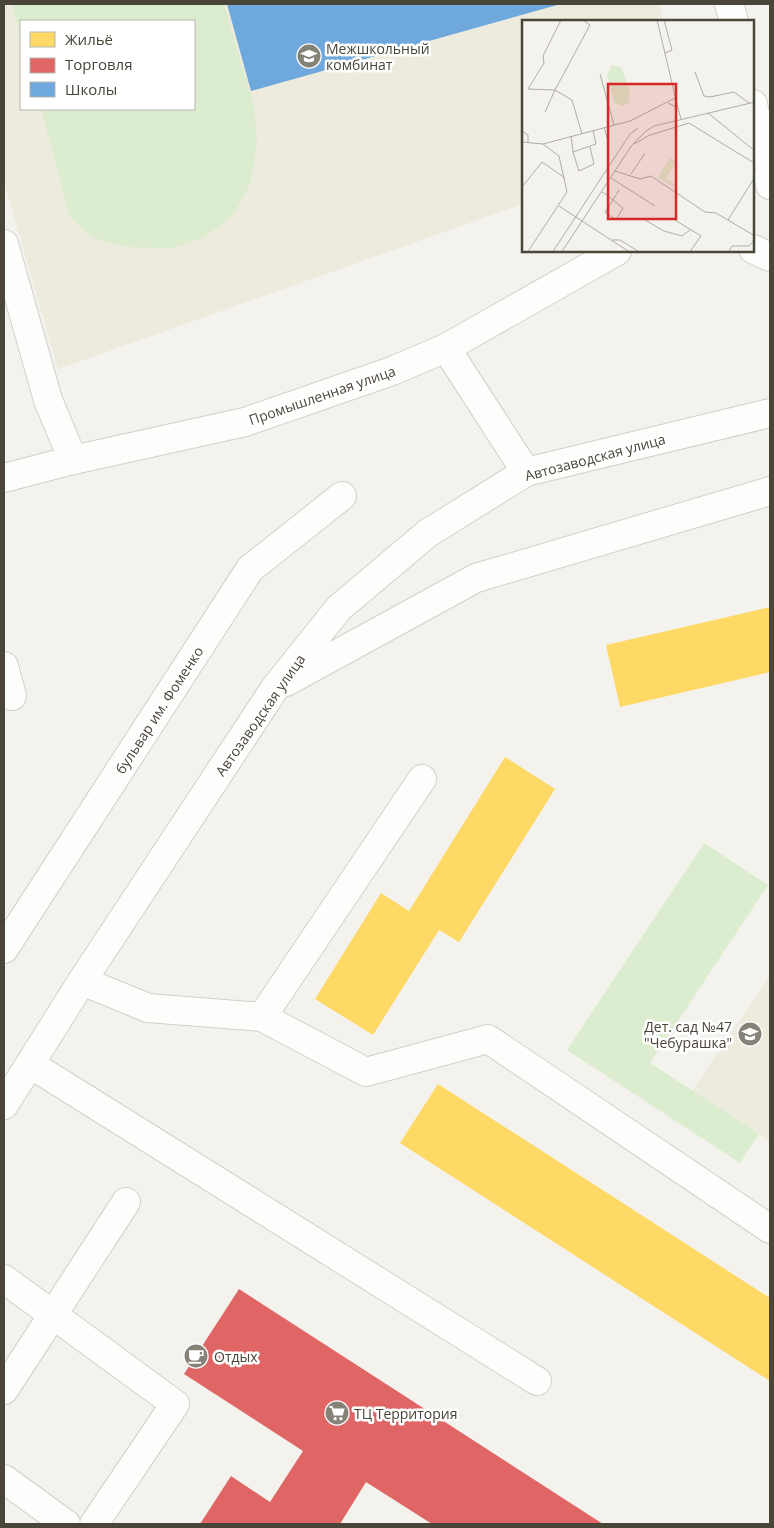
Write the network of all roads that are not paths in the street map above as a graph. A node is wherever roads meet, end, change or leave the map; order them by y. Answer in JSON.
{"nodes":[{"id":1,"x":729,"y":4,"type":"edge"},
{"id":2,"x":734,"y":20,"type":"edge"},
{"id":3,"x":754,"y":118,"type":"edge"},
{"id":4,"x":757,"y":158,"type":"edge"},
{"id":5,"x":770,"y":185,"type":"edge"},
{"id":6,"x":4,"y":244,"type":"edge"},
{"id":7,"x":754,"y":249,"type":"edge"},
{"id":8,"x":615,"y":252,"type":"edge"},
{"id":9,"x":770,"y":257,"type":"edge"},
{"id":10,"x":13,"y":312,"type":"edge"},
{"id":11,"x":446,"y":348,"type":"junction"},
{"id":12,"x":770,"y":413,"type":"edge"},
{"id":13,"x":73,"y":460,"type":"junction"},
{"id":14,"x":526,"y":472,"type":"junction"},
{"id":15,"x":4,"y":478,"type":"edge"},
{"id":16,"x":770,"y":491,"type":"edge"},
{"id":17,"x":342,"y":496,"type":"dead end"},
{"id":18,"x":4,"y":666,"type":"edge"},
{"id":19,"x":275,"y":688,"type":"junction"},
{"id":20,"x":12,"y":696,"type":"dead end"},
{"id":21,"x":422,"y":779,"type":"dead end"},
{"id":22,"x":4,"y":949,"type":"edge"},
{"id":23,"x":82,"y":981,"type":"junction"},
{"id":24,"x":262,"y":1017,"type":"junction"},
{"id":25,"x":30,"y":1064,"type":"junction"},
{"id":26,"x":4,"y":1104,"type":"edge"},
{"id":27,"x":126,"y":1202,"type":"dead end"},
{"id":28,"x":770,"y":1229,"type":"edge"},
{"id":29,"x":4,"y":1279,"type":"edge"},
{"id":30,"x":52,"y":1314,"type":"junction"},
{"id":31,"x":537,"y":1380,"type":"dead end"},
{"id":32,"x":4,"y":1390,"type":"edge"},
{"id":33,"x":4,"y":1479,"type":"edge"},
{"id":34,"x":66,"y":1524,"type":"edge"},
{"id":35,"x":94,"y":1524,"type":"edge"}],
"edges":[{"from":1,"to":2,"type":"street"},
{"from":3,"to":4,"type":"street"},
{"from":4,"to":5,"type":"street"},
{"from":6,"to":10,"type":"street"},
{"from":7,"to":9,"type":"street"},
{"from":8,"to":11,"type":"street","name":"Промышленная улица"},
{"from":10,"to":13,"type":"street"},
{"from":11,"to":13,"type":"street","name":"Промышленная улица"},
{"from":11,"to":14,"type":"street"},
{"from":12,"to":14,"type":"street","name":"Автозаводская улица"},
{"from":13,"to":15,"type":"street","name":"Промышленная улица"},
{"from":14,"to":19,"type":"street","name":"Автозаводская улица"},
{"from":16,"to":19,"type":"street"},
{"from":17,"to":22,"type":"street","name":"бульвар им. Фоменко"},
{"from":18,"to":20,"type":"street"},
{"from":19,"to":23,"type":"street","name":"Автозаводская улица"},
{"from":21,"to":24,"type":"street"},
{"from":23,"to":24,"type":"street"},
{"from":23,"to":25,"type":"street","name":"Автозаводская улица"},
{"from":24,"to":28,"type":"street"},
{"from":25,"to":26,"type":"street","name":"Автозаводская улица"},
{"from":25,"to":31,"type":"street"},
{"from":27,"to":30,"type":"street"},
{"from":29,"to":30,"type":"street"},
{"from":30,"to":32,"type":"street"},
{"from":30,"to":35,"type":"street"},
{"from":33,"to":34,"type":"street"}]}
